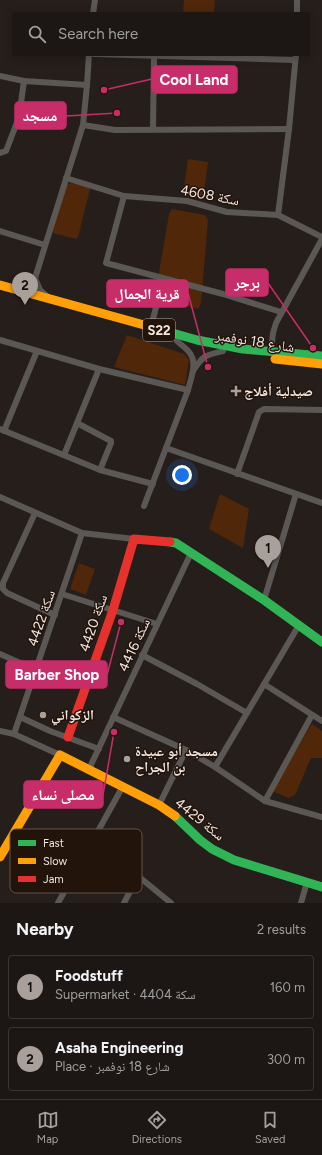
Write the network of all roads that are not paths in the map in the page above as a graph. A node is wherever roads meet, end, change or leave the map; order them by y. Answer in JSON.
{"nodes":[{"id":1,"x":95,"y":0,"type":"edge"},
{"id":2,"x":297,"y":0,"type":"edge"},
{"id":3,"x":94,"y":12,"type":"edge"},
{"id":4,"x":297,"y":12,"type":"edge"},
{"id":5,"x":88,"y":56,"type":"edge"},
{"id":6,"x":154,"y":56,"type":"joint"},
{"id":7,"x":295,"y":57,"type":"edge"},
{"id":8,"x":0,"y":76,"type":"edge"},
{"id":9,"x":24,"y":81,"type":"junction"},
{"id":10,"x":87,"y":85,"type":"junction"},
{"id":11,"x":83,"y":126,"type":"junction"},
{"id":12,"x":153,"y":129,"type":"junction"},
{"id":13,"x":289,"y":129,"type":"junction"},
{"id":14,"x":0,"y":153,"type":"edge"},
{"id":15,"x":66,"y":178,"type":"junction"},
{"id":16,"x":124,"y":196,"type":"junction"},
{"id":17,"x":278,"y":215,"type":"junction"},
{"id":18,"x":0,"y":231,"type":"edge"},
{"id":19,"x":322,"y":238,"type":"edge"},
{"id":20,"x":45,"y":245,"type":"junction"},
{"id":21,"x":35,"y":278,"type":"junction"},
{"id":22,"x":163,"y":279,"type":"junction"},
{"id":23,"x":0,"y":284,"type":"edge"},
{"id":24,"x":10,"y":287,"type":"junction"},
{"id":25,"x":0,"y":291,"type":"edge"},
{"id":26,"x":50,"y":299,"type":"junction"},
{"id":27,"x":281,"y":312,"type":"junction"},
{"id":28,"x":150,"y":327,"type":"junction"},
{"id":29,"x":0,"y":340,"type":"edge"},
{"id":30,"x":177,"y":341,"type":"junction"},
{"id":31,"x":37,"y":351,"type":"junction"},
{"id":32,"x":223,"y":351,"type":"junction"},
{"id":33,"x":271,"y":352,"type":"junction"},
{"id":34,"x":322,"y":356,"type":"edge"},
{"id":35,"x":322,"y":364,"type":"edge"},
{"id":36,"x":99,"y":369,"type":"junction"},
{"id":37,"x":193,"y":372,"type":"junction"},
{"id":38,"x":188,"y":390,"type":"junction"},
{"id":39,"x":322,"y":410,"type":"edge"},
{"id":40,"x":77,"y":423,"type":"junction"},
{"id":41,"x":2,"y":430,"type":"edge"},
{"id":42,"x":166,"y":448,"type":"junction"},
{"id":43,"x":64,"y":455,"type":"junction"},
{"id":44,"x":100,"y":470,"type":"junction"},
{"id":45,"x":237,"y":474,"type":"junction"},
{"id":46,"x":153,"y":484,"type":"junction"},
{"id":47,"x":296,"y":494,"type":"junction"},
{"id":48,"x":0,"y":497,"type":"edge"},
{"id":49,"x":322,"y":503,"type":"edge"},
{"id":50,"x":144,"y":506,"type":"dead end"},
{"id":51,"x":35,"y":513,"type":"junction"},
{"id":52,"x":82,"y":533,"type":"junction"},
{"id":53,"x":134,"y":539,"type":"junction"},
{"id":54,"x":191,"y":552,"type":"junction"},
{"id":55,"x":62,"y":594,"type":"junction"},
{"id":56,"x":264,"y":600,"type":"junction"},
{"id":57,"x":113,"y":610,"type":"junction"},
{"id":58,"x":55,"y":615,"type":"junction"},
{"id":59,"x":157,"y":624,"type":"junction"},
{"id":60,"x":299,"y":625,"type":"junction"},
{"id":61,"x":322,"y":642,"type":"edge"},
{"id":62,"x":0,"y":654,"type":"edge"},
{"id":63,"x":142,"y":655,"type":"junction"},
{"id":64,"x":36,"y":670,"type":"junction"},
{"id":65,"x":264,"y":684,"type":"junction"},
{"id":66,"x":247,"y":713,"type":"junction"},
{"id":67,"x":312,"y":715,"type":"junction"},
{"id":68,"x":20,"y":717,"type":"junction"},
{"id":69,"x":113,"y":717,"type":"junction"},
{"id":70,"x":322,"y":721,"type":"edge"},
{"id":71,"x":0,"y":731,"type":"edge"},
{"id":72,"x":14,"y":734,"type":"junction"},
{"id":73,"x":68,"y":737,"type":"junction"},
{"id":74,"x":99,"y":749,"type":"junction"},
{"id":75,"x":186,"y":750,"type":"junction"},
{"id":76,"x":60,"y":755,"type":"junction"},
{"id":77,"x":215,"y":766,"type":"junction"},
{"id":78,"x":89,"y":769,"type":"junction"},
{"id":79,"x":123,"y":786,"type":"junction"},
{"id":80,"x":265,"y":801,"type":"junction"},
{"id":81,"x":158,"y":805,"type":"junction"},
{"id":82,"x":321,"y":815,"type":"edge"},
{"id":83,"x":16,"y":829,"type":"edge"},
{"id":84,"x":99,"y":829,"type":"edge"},
{"id":85,"x":10,"y":840,"type":"edge"},
{"id":86,"x":0,"y":857,"type":"edge"},
{"id":87,"x":142,"y":879,"type":"edge"},
{"id":88,"x":307,"y":882,"type":"junction"},
{"id":89,"x":322,"y":887,"type":"edge"},
{"id":90,"x":63,"y":893,"type":"edge"},
{"id":91,"x":129,"y":893,"type":"edge"},
{"id":92,"x":58,"y":903,"type":"edge"},
{"id":93,"x":124,"y":903,"type":"edge"},
{"id":94,"x":171,"y":903,"type":"edge"},
{"id":95,"x":301,"y":903,"type":"edge"}],
"edges":[{"from":1,"to":3,"type":"street"},
{"from":2,"to":4,"type":"street"},
{"from":5,"to":10,"type":"street"},
{"from":6,"to":7,"type":"street"},
{"from":6,"to":12,"type":"street"},
{"from":7,"to":13,"type":"street"},
{"from":8,"to":9,"type":"street"},
{"from":9,"to":10,"type":"street"},
{"from":9,"to":14,"type":"street"},
{"from":10,"to":11,"type":"street"},
{"from":11,"to":12,"type":"street"},
{"from":11,"to":15,"type":"street"},
{"from":12,"to":13,"type":"street"},
{"from":13,"to":17,"type":"street"},
{"from":15,"to":16,"type":"street","name":"سكة 4608"},
{"from":15,"to":20,"type":"street"},
{"from":16,"to":17,"type":"street","name":"سكة 4608"},
{"from":16,"to":22,"type":"street"},
{"from":17,"to":19,"type":"street","name":"سكة 4608"},
{"from":18,"to":20,"type":"street"},
{"from":19,"to":27,"type":"street"},
{"from":20,"to":21,"type":"street"},
{"from":21,"to":24,"type":"street"},
{"from":21,"to":26,"type":"street"},
{"from":22,"to":27,"type":"street"},
{"from":22,"to":28,"type":"street"},
{"from":23,"to":24,"type":"street","name":"شارع 18 نوفمبر","number":"S22"},
{"from":24,"to":26,"type":"street","name":"شارع 18 نوفمبر","number":"S22"},
{"from":25,"to":30,"type":"street","name":"شارع 18 نوفمبر","number":"S22"},
{"from":26,"to":28,"type":"street","name":"شارع 18 نوفمبر","number":"S22"},
{"from":27,"to":33,"type":"street"},
{"from":28,"to":33,"type":"street","name":"شارع 18 نوفمبر","number":"S22"},
{"from":29,"to":31,"type":"street"},
{"from":30,"to":32,"type":"street","name":"شارع 18 نوفمبر","number":"S22"},
{"from":30,"to":37,"type":"street"},
{"from":31,"to":36,"type":"street"},
{"from":31,"to":41,"type":"street"},
{"from":32,"to":35,"type":"street","name":"شارع 18 نوفمبر","number":"S22"},
{"from":32,"to":37,"type":"street"},
{"from":33,"to":34,"type":"street","name":"شارع 18 نوفمبر","number":"S22"},
{"from":36,"to":38,"type":"street"},
{"from":36,"to":40,"type":"street"},
{"from":37,"to":38,"type":"street"},
{"from":38,"to":42,"type":"street"},
{"from":39,"to":45,"type":"street"},
{"from":40,"to":43,"type":"street"},
{"from":40,"to":44,"type":"street"},
{"from":41,"to":43,"type":"street"},
{"from":42,"to":45,"type":"street"},
{"from":42,"to":46,"type":"street"},
{"from":43,"to":44,"type":"street"},
{"from":44,"to":46,"type":"street"},
{"from":45,"to":47,"type":"street"},
{"from":46,"to":50,"type":"street"},
{"from":47,"to":49,"type":"street"},
{"from":47,"to":56,"type":"street"},
{"from":48,"to":51,"type":"street"},
{"from":51,"to":52,"type":"street"},
{"from":51,"to":58,"type":"street"},
{"from":52,"to":53,"type":"street"},
{"from":52,"to":55,"type":"street","name":"سكة 4422"},
{"from":53,"to":54,"type":"street"},
{"from":53,"to":57,"type":"street","name":"سكة 4420"},
{"from":54,"to":56,"type":"street"},
{"from":54,"to":59,"type":"street","name":"سكة 4416"},
{"from":55,"to":57,"type":"street"},
{"from":55,"to":58,"type":"street","name":"سكة 4422"},
{"from":56,"to":60,"type":"street"},
{"from":57,"to":59,"type":"street"},
{"from":57,"to":73,"type":"street","name":"سكة 4420"},
{"from":58,"to":64,"type":"street","name":"سكة 4422"},
{"from":59,"to":63,"type":"street","name":"سكة 4416"},
{"from":60,"to":61,"type":"street"},
{"from":60,"to":65,"type":"street"},
{"from":62,"to":64,"type":"street"},
{"from":63,"to":66,"type":"street"},
{"from":63,"to":69,"type":"street","name":"سكة 4416"},
{"from":64,"to":68,"type":"street","name":"سكة 4422"},
{"from":65,"to":66,"type":"street"},
{"from":65,"to":67,"type":"street"},
{"from":66,"to":77,"type":"street"},
{"from":67,"to":70,"type":"street"},
{"from":67,"to":80,"type":"street"},
{"from":68,"to":72,"type":"street","name":"سكة 4422"},
{"from":68,"to":73,"type":"street"},
{"from":69,"to":74,"type":"street","name":"سكة 4416"},
{"from":69,"to":75,"type":"street"},
{"from":71,"to":72,"type":"street","name":"سكة 4429"},
{"from":72,"to":76,"type":"street","name":"سكة 4429"},
{"from":73,"to":74,"type":"street"},
{"from":74,"to":78,"type":"street","name":"سكة 4416"},
{"from":75,"to":77,"type":"street"},
{"from":75,"to":81,"type":"street"},
{"from":76,"to":78,"type":"street","name":"سكة 4429"},
{"from":76,"to":83,"type":"street"},
{"from":77,"to":80,"type":"street"},
{"from":78,"to":79,"type":"street","name":"سكة 4429"},
{"from":79,"to":81,"type":"street","name":"سكة 4429"},
{"from":79,"to":84,"type":"street"},
{"from":80,"to":82,"type":"street"},
{"from":81,"to":88,"type":"street","name":"سكة 4429"},
{"from":85,"to":86,"type":"street"},
{"from":87,"to":94,"type":"street"},
{"from":88,"to":89,"type":"street","name":"سكة 4429"},
{"from":88,"to":95,"type":"street"},
{"from":90,"to":92,"type":"street"},
{"from":91,"to":93,"type":"street"}]}
